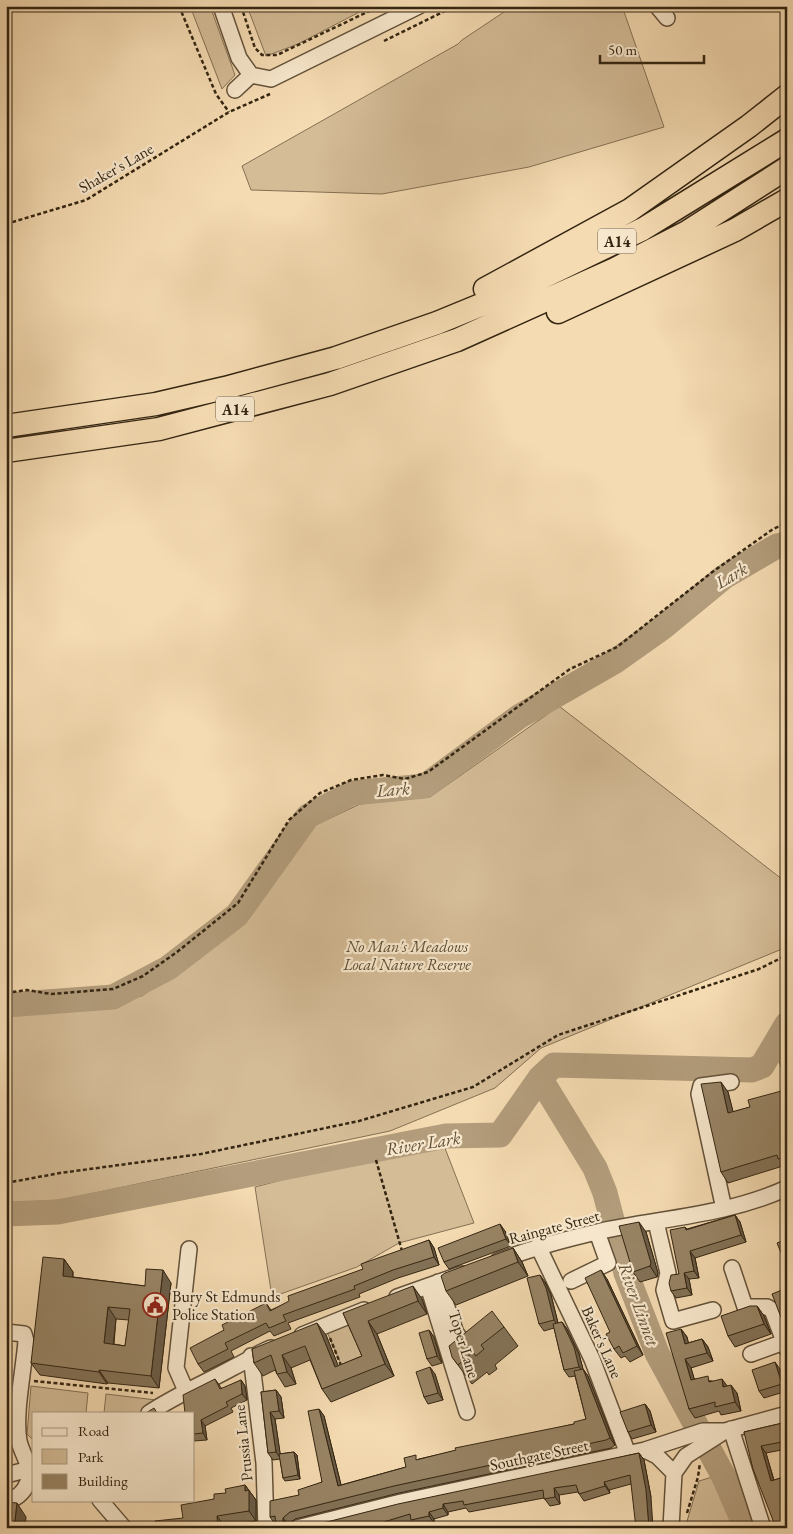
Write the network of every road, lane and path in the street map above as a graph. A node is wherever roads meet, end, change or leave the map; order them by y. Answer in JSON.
{"nodes":[{"id":1,"x":179,"y":6,"type":"edge"},
{"id":2,"x":221,"y":6,"type":"edge"},
{"id":3,"x":241,"y":6,"type":"edge"},
{"id":4,"x":380,"y":6,"type":"edge"},
{"id":5,"x":420,"y":6,"type":"edge"},
{"id":6,"x":657,"y":6,"type":"edge"},
{"id":7,"x":667,"y":18,"type":"dead end"},
{"id":8,"x":251,"y":74,"type":"junction"},
{"id":9,"x":235,"y":90,"type":"dead end"},
{"id":10,"x":787,"y":96,"type":"edge"},
{"id":11,"x":787,"y":140,"type":"edge"},
{"id":12,"x":787,"y":168,"type":"edge"},
{"id":13,"x":787,"y":200,"type":"edge"},
{"id":14,"x":6,"y":224,"type":"edge"},
{"id":15,"x":437,"y":323,"type":"junction"},
{"id":16,"x":457,"y":340,"type":"junction"},
{"id":17,"x":6,"y":426,"type":"edge"},
{"id":18,"x":6,"y":451,"type":"edge"},
{"id":19,"x":787,"y":523,"type":"edge"},
{"id":20,"x":787,"y":955,"type":"edge"},
{"id":21,"x":6,"y":993,"type":"edge"},
{"id":22,"x":731,"y":1082,"type":"dead end"},
{"id":23,"x":376,"y":1160,"type":"dead end"},
{"id":24,"x":6,"y":1183,"type":"edge"},
{"id":25,"x":783,"y":1192,"type":"edge"},
{"id":26,"x":724,"y":1209,"type":"junction"},
{"id":27,"x":656,"y":1222,"type":"junction"},
{"id":28,"x":599,"y":1232,"type":"junction"},
{"id":29,"x":538,"y":1246,"type":"junction"},
{"id":30,"x":189,"y":1249,"type":"dead end"},
{"id":31,"x":404,"y":1259,"type":"edge"},
{"id":32,"x":732,"y":1268,"type":"dead end"},
{"id":33,"x":571,"y":1281,"type":"dead end"},
{"id":34,"x":433,"y":1284,"type":"junction"},
{"id":35,"x":713,"y":1310,"type":"dead end"},
{"id":36,"x":324,"y":1325,"type":"junction"},
{"id":37,"x":6,"y":1332,"type":"edge"},
{"id":38,"x":786,"y":1346,"type":"edge"},
{"id":39,"x":468,"y":1348,"type":"edge"},
{"id":40,"x":751,"y":1354,"type":"dead end"},
{"id":41,"x":251,"y":1356,"type":"junction"},
{"id":42,"x":346,"y":1376,"type":"edge"},
{"id":43,"x":23,"y":1380,"type":"junction"},
{"id":44,"x":186,"y":1391,"type":"junction"},
{"id":45,"x":168,"y":1400,"type":"junction"},
{"id":46,"x":150,"y":1412,"type":"edge"},
{"id":47,"x":467,"y":1412,"type":"dead end"},
{"id":48,"x":787,"y":1414,"type":"edge"},
{"id":49,"x":728,"y":1430,"type":"junction"},
{"id":50,"x":701,"y":1438,"type":"junction"},
{"id":51,"x":646,"y":1450,"type":"junction"},
{"id":52,"x":628,"y":1454,"type":"junction"},
{"id":53,"x":700,"y":1462,"type":"dead end"},
{"id":54,"x":32,"y":1469,"type":"edge"},
{"id":55,"x":674,"y":1473,"type":"junction"},
{"id":56,"x":6,"y":1475,"type":"edge"},
{"id":57,"x":6,"y":1501,"type":"edge"},
{"id":58,"x":102,"y":1502,"type":"edge"},
{"id":59,"x":686,"y":1519,"type":"dead end"},
{"id":60,"x":124,"y":1528,"type":"edge"},
{"id":61,"x":266,"y":1528,"type":"edge"},
{"id":62,"x":297,"y":1528,"type":"edge"},
{"id":63,"x":671,"y":1528,"type":"edge"},
{"id":64,"x":763,"y":1528,"type":"edge"}],
"edges":[{"from":1,"to":14,"type":"path","name":"Shaker's Lane"},
{"from":2,"to":8,"type":"street"},
{"from":3,"to":4,"type":"path"},
{"from":5,"to":8,"type":"street"},
{"from":6,"to":7,"type":"street"},
{"from":8,"to":9,"type":"street"},
{"from":10,"to":15,"type":"highway"},
{"from":11,"to":15,"type":"highway","number":"A14"},
{"from":12,"to":16,"type":"highway","number":"A14"},
{"from":13,"to":16,"type":"highway"},
{"from":15,"to":17,"type":"highway","number":"A14"},
{"from":16,"to":18,"type":"highway","number":"A14"},
{"from":19,"to":21,"type":"path"},
{"from":20,"to":24,"type":"path"},
{"from":22,"to":26,"type":"street"},
{"from":23,"to":31,"type":"path"},
{"from":25,"to":26,"type":"street","name":"Raingate Street"},
{"from":26,"to":27,"type":"street","name":"Raingate Street"},
{"from":27,"to":28,"type":"street","name":"Raingate Street"},
{"from":27,"to":35,"type":"street"},
{"from":28,"to":29,"type":"street","name":"Raingate Street"},
{"from":28,"to":33,"type":"street"},
{"from":29,"to":34,"type":"street","name":"Raingate Street"},
{"from":29,"to":52,"type":"street","name":"Baker's Lane"},
{"from":30,"to":44,"type":"street"},
{"from":32,"to":38,"type":"street"},
{"from":34,"to":36,"type":"street","name":"Raingate Street"},
{"from":34,"to":39,"type":"street","name":"Toper Lane"},
{"from":34,"to":47,"type":"street","name":"Toper Lane"},
{"from":36,"to":41,"type":"street","name":"Raingate Street"},
{"from":36,"to":42,"type":"path"},
{"from":37,"to":43,"type":"street"},
{"from":38,"to":40,"type":"street"},
{"from":41,"to":44,"type":"street","name":"Raingate Street"},
{"from":41,"to":61,"type":"street","name":"Prussia Lane"},
{"from":43,"to":45,"type":"path"},
{"from":43,"to":54,"type":"street"},
{"from":44,"to":45,"type":"street","name":"Raingate Street"},
{"from":45,"to":46,"type":"street","name":"Raingate Street"},
{"from":48,"to":49,"type":"street","name":"Southgate Street"},
{"from":49,"to":50,"type":"street","name":"Southgate Street"},
{"from":49,"to":64,"type":"street"},
{"from":50,"to":51,"type":"street","name":"Southgate Street"},
{"from":50,"to":55,"type":"street"},
{"from":51,"to":52,"type":"street","name":"Southgate Street"},
{"from":51,"to":55,"type":"street"},
{"from":52,"to":62,"type":"street","name":"Southgate Street"},
{"from":53,"to":59,"type":"path"},
{"from":54,"to":56,"type":"street"},
{"from":54,"to":57,"type":"street"},
{"from":55,"to":63,"type":"street"},
{"from":58,"to":60,"type":"street"}]}
